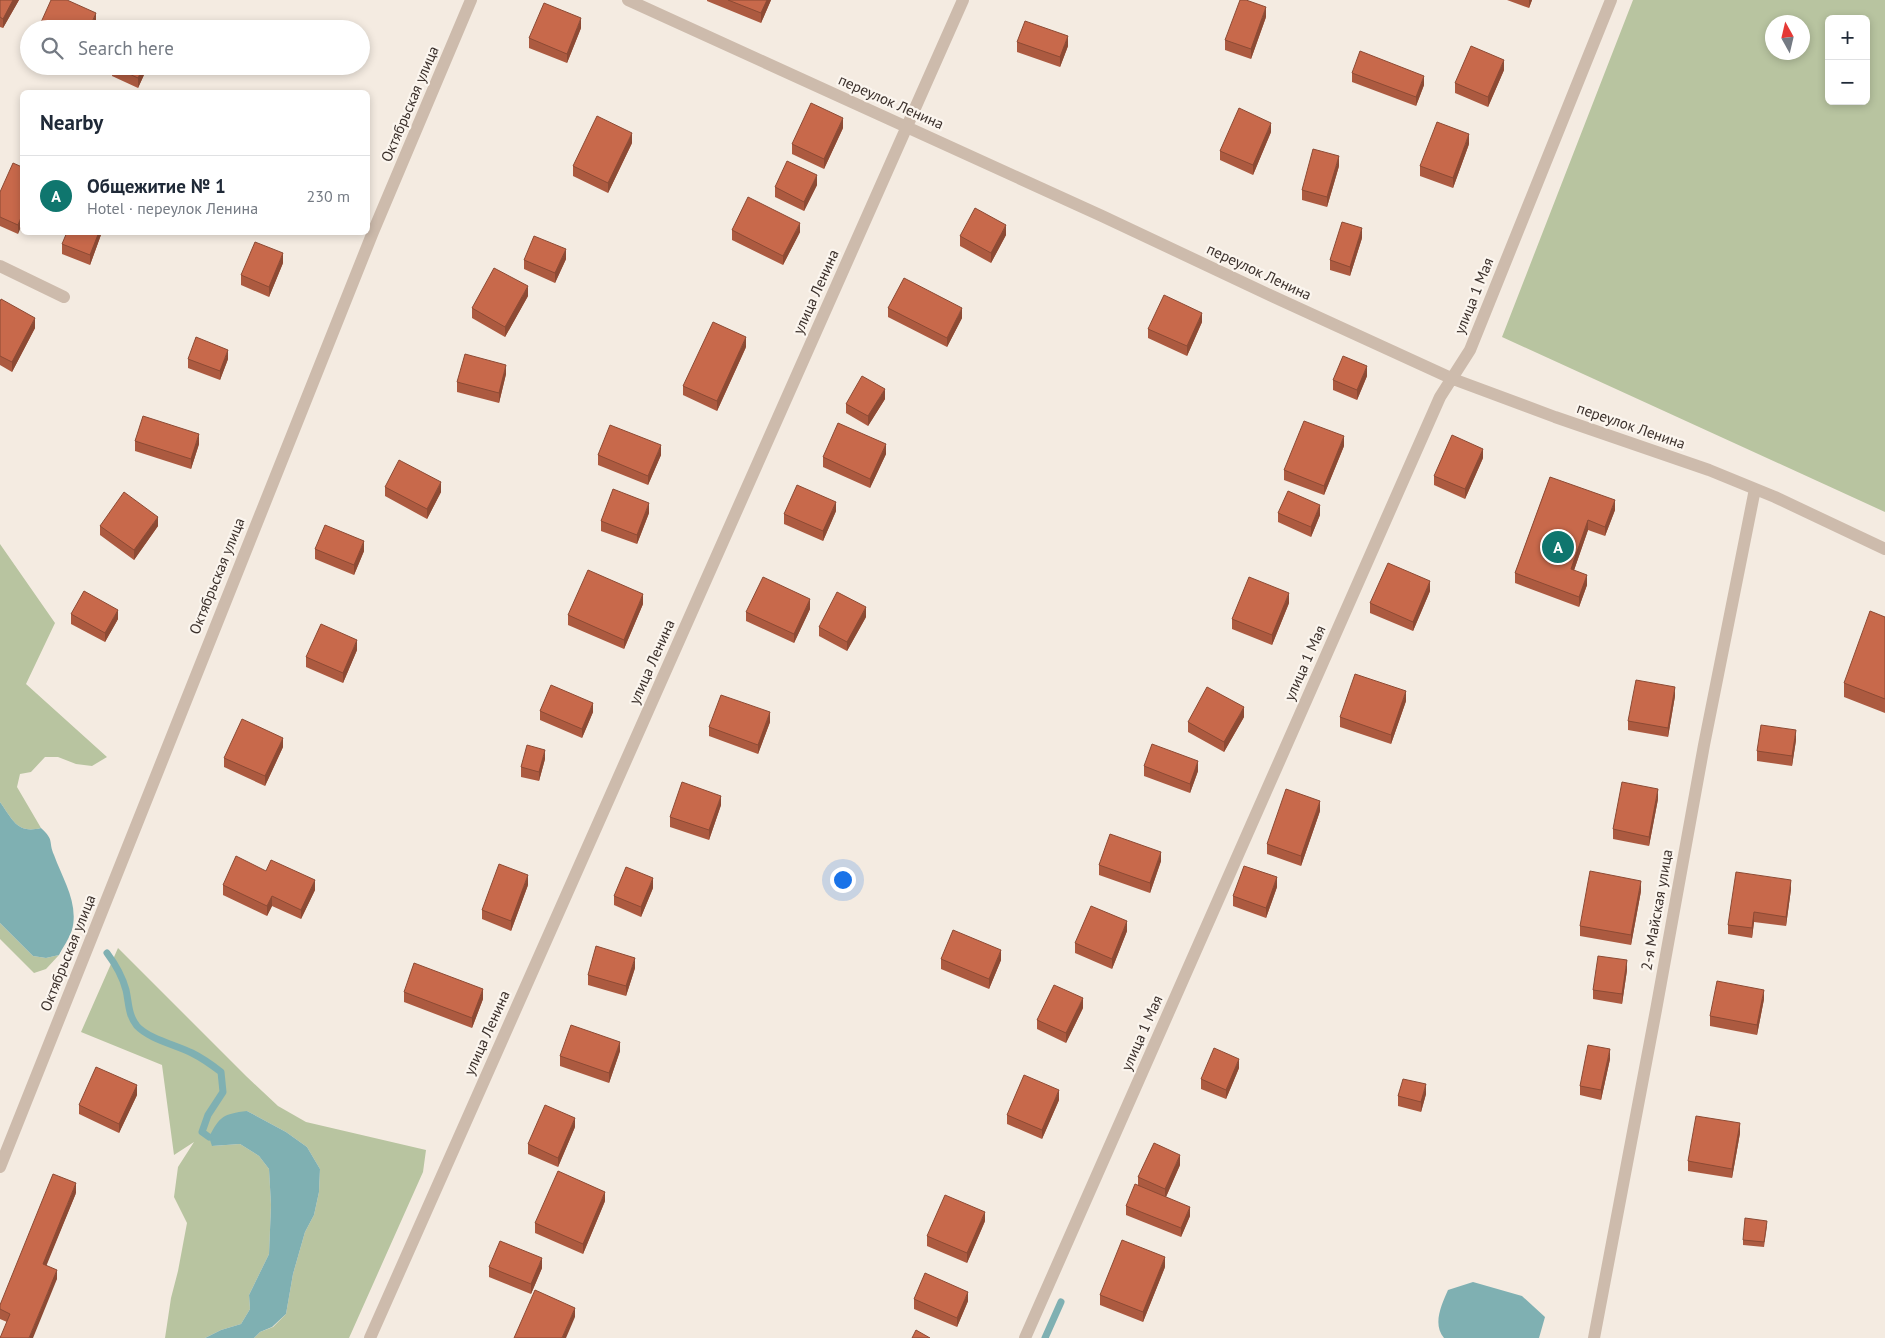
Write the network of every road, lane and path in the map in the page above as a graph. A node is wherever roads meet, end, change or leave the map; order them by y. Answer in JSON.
{"nodes":[{"id":1,"x":471,"y":0,"type":"edge"},
{"id":2,"x":628,"y":0,"type":"edge"},
{"id":3,"x":964,"y":0,"type":"edge"},
{"id":4,"x":1611,"y":0,"type":"edge"},
{"id":5,"x":908,"y":127,"type":"junction"},
{"id":6,"x":0,"y":266,"type":"edge"},
{"id":7,"x":64,"y":297,"type":"dead end"},
{"id":8,"x":1453,"y":379,"type":"junction"},
{"id":9,"x":1755,"y":489,"type":"junction"},
{"id":10,"x":1885,"y":549,"type":"edge"},
{"id":11,"x":0,"y":1167,"type":"edge"},
{"id":12,"x":370,"y":1338,"type":"edge"},
{"id":13,"x":1025,"y":1338,"type":"edge"},
{"id":14,"x":1594,"y":1338,"type":"edge"}],
"edges":[{"from":1,"to":11,"type":"street","name":"Октябрьская улица"},
{"from":2,"to":5,"type":"street","name":"переулок Ленина"},
{"from":3,"to":5,"type":"street","name":"улица Ленина"},
{"from":4,"to":8,"type":"street","name":"улица 1 Мая"},
{"from":5,"to":8,"type":"street","name":"переулок Ленина"},
{"from":5,"to":12,"type":"street","name":"улица Ленина"},
{"from":6,"to":7,"type":"street"},
{"from":8,"to":9,"type":"street","name":"переулок Ленина"},
{"from":8,"to":13,"type":"street","name":"улица 1 Мая"},
{"from":9,"to":10,"type":"street","name":"переулок Ленина"},
{"from":9,"to":14,"type":"street","name":"2-я Майская улица"}]}
